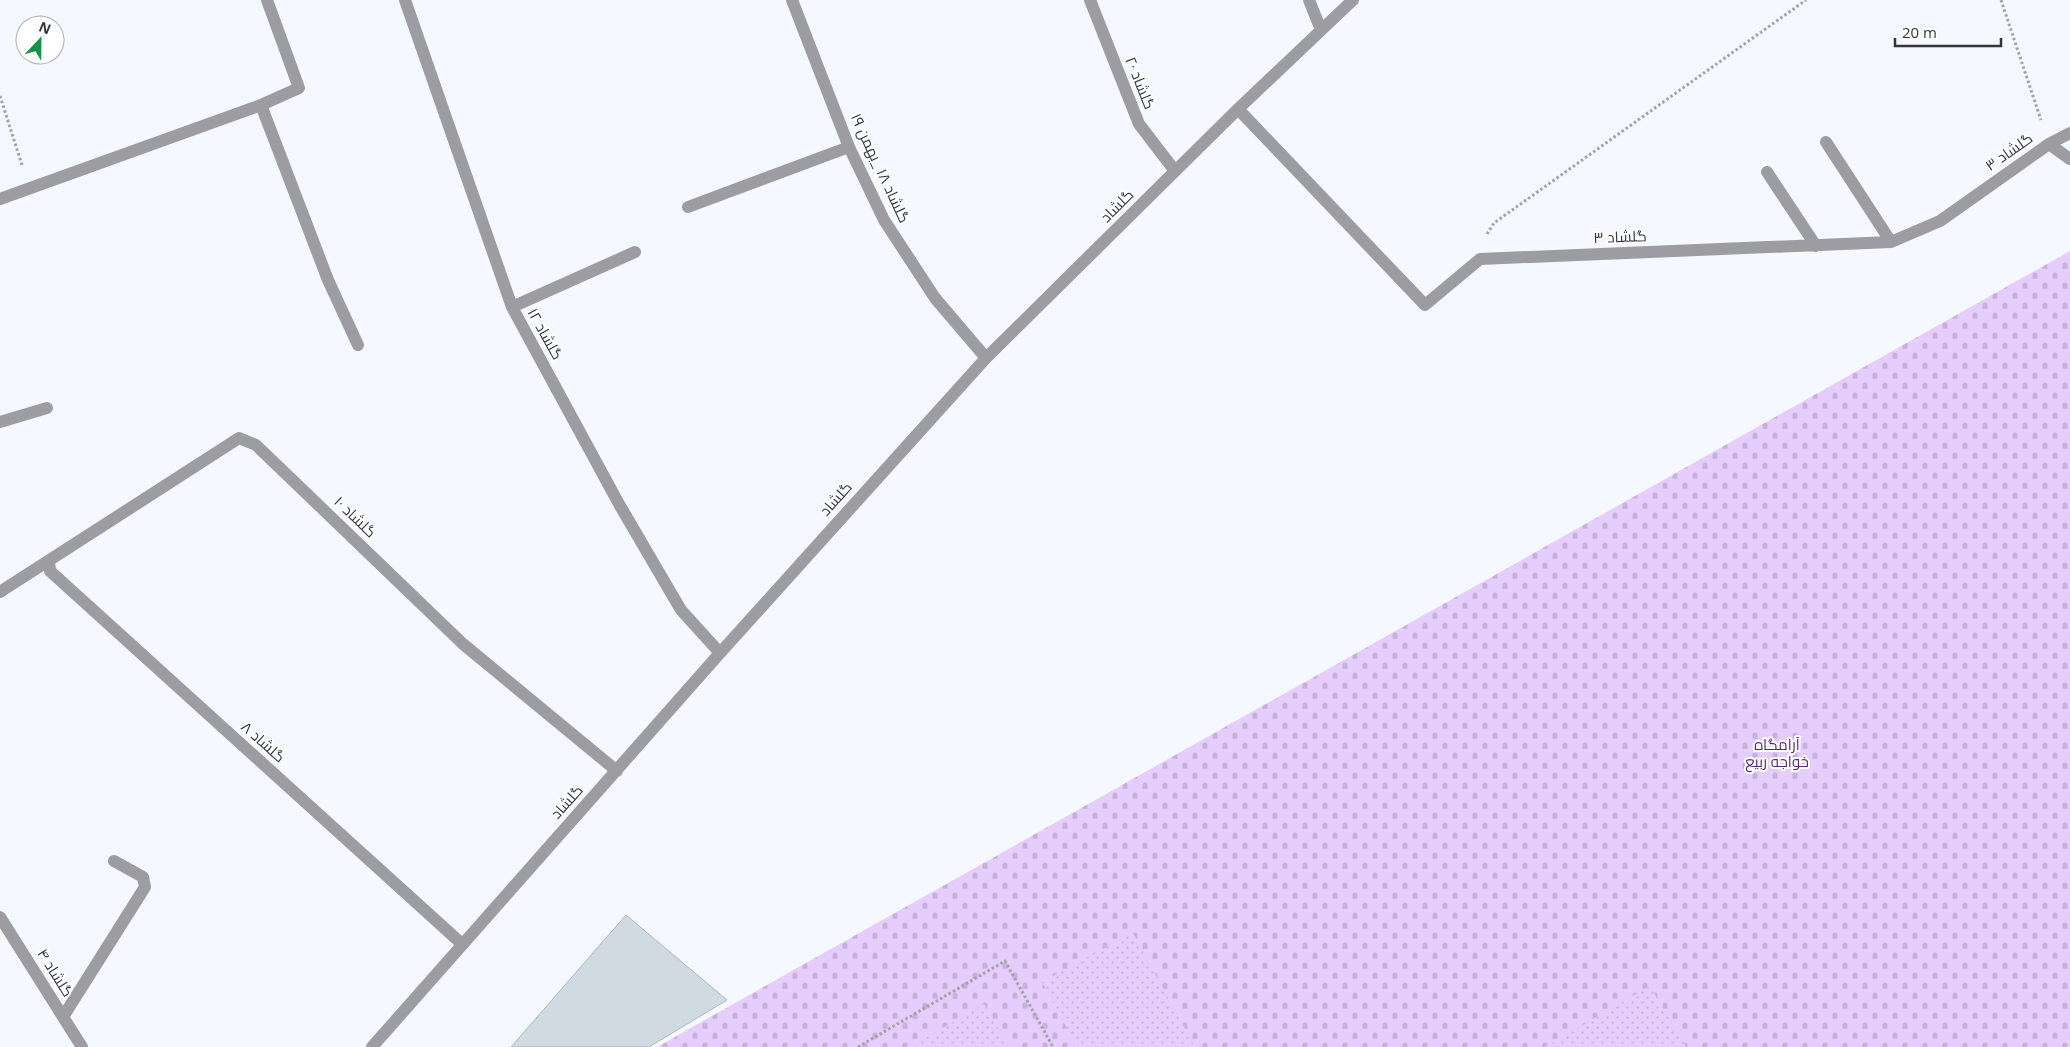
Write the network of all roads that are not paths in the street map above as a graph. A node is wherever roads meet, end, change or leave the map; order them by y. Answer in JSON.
{"nodes":[{"id":1,"x":267,"y":0,"type":"edge"},
{"id":2,"x":405,"y":0,"type":"edge"},
{"id":3,"x":792,"y":0,"type":"edge"},
{"id":4,"x":1090,"y":0,"type":"edge"},
{"id":5,"x":1309,"y":0,"type":"edge"},
{"id":6,"x":1353,"y":0,"type":"edge"},
{"id":7,"x":1321,"y":30,"type":"junction"},
{"id":8,"x":261,"y":106,"type":"junction"},
{"id":9,"x":1238,"y":110,"type":"junction"},
{"id":10,"x":2070,"y":133,"type":"edge"},
{"id":11,"x":1826,"y":142,"type":"dead end"},
{"id":12,"x":2049,"y":144,"type":"junction"},
{"id":13,"x":849,"y":146,"type":"junction"},
{"id":14,"x":2070,"y":159,"type":"edge"},
{"id":15,"x":1176,"y":171,"type":"junction"},
{"id":16,"x":1767,"y":172,"type":"dead end"},
{"id":17,"x":0,"y":199,"type":"edge"},
{"id":18,"x":688,"y":206,"type":"dead end"},
{"id":19,"x":1891,"y":242,"type":"junction"},
{"id":20,"x":1816,"y":246,"type":"junction"},
{"id":21,"x":635,"y":252,"type":"dead end"},
{"id":22,"x":512,"y":307,"type":"junction"},
{"id":23,"x":358,"y":345,"type":"dead end"},
{"id":24,"x":986,"y":358,"type":"junction"},
{"id":25,"x":47,"y":408,"type":"dead end"},
{"id":26,"x":0,"y":422,"type":"edge"},
{"id":27,"x":49,"y":561,"type":"junction"},
{"id":28,"x":0,"y":592,"type":"edge"},
{"id":29,"x":720,"y":653,"type":"junction"},
{"id":30,"x":617,"y":771,"type":"junction"},
{"id":31,"x":114,"y":861,"type":"dead end"},
{"id":32,"x":0,"y":917,"type":"edge"},
{"id":33,"x":462,"y":944,"type":"junction"},
{"id":34,"x":63,"y":1017,"type":"junction"},
{"id":35,"x":82,"y":1047,"type":"edge"},
{"id":36,"x":372,"y":1047,"type":"edge"}],
"edges":[{"from":1,"to":8,"type":"street"},
{"from":2,"to":22,"type":"street","name":"گلشاد ۱۲"},
{"from":3,"to":13,"type":"street","name":"گلشاد ۱۸ _بهمن ۱۹"},
{"from":4,"to":15,"type":"street","name":"گلشاد ۲۰"},
{"from":5,"to":7,"type":"street"},
{"from":6,"to":7,"type":"street","name":"گلشاد"},
{"from":7,"to":9,"type":"street","name":"گلشاد"},
{"from":8,"to":17,"type":"street"},
{"from":8,"to":23,"type":"street"},
{"from":9,"to":15,"type":"street","name":"گلشاد"},
{"from":9,"to":20,"type":"street","name":"گلشاد ۳"},
{"from":10,"to":12,"type":"street"},
{"from":11,"to":19,"type":"street"},
{"from":12,"to":14,"type":"street","name":"گلشاد ۳"},
{"from":12,"to":19,"type":"street","name":"گلشاد ۳"},
{"from":13,"to":18,"type":"street"},
{"from":13,"to":24,"type":"street","name":"گلشاد ۱۸ _بهمن ۱۹"},
{"from":15,"to":24,"type":"street","name":"گلشاد"},
{"from":16,"to":20,"type":"street"},
{"from":19,"to":20,"type":"street","name":"گلشاد ۳"},
{"from":21,"to":22,"type":"street"},
{"from":22,"to":29,"type":"street","name":"گلشاد ۱۲"},
{"from":24,"to":29,"type":"street","name":"گلشاد"},
{"from":25,"to":26,"type":"street"},
{"from":27,"to":28,"type":"street"},
{"from":27,"to":30,"type":"street","name":"گلشاد ۱۰"},
{"from":27,"to":33,"type":"street","name":"گلشاد ۸"},
{"from":29,"to":30,"type":"street","name":"گلشاد"},
{"from":30,"to":33,"type":"street","name":"گلشاد"},
{"from":31,"to":34,"type":"street"},
{"from":32,"to":34,"type":"street","name":"گلشاد ۴"},
{"from":33,"to":36,"type":"street","name":"گلشاد"},
{"from":34,"to":35,"type":"street","name":"گلشاد ۴"}]}
